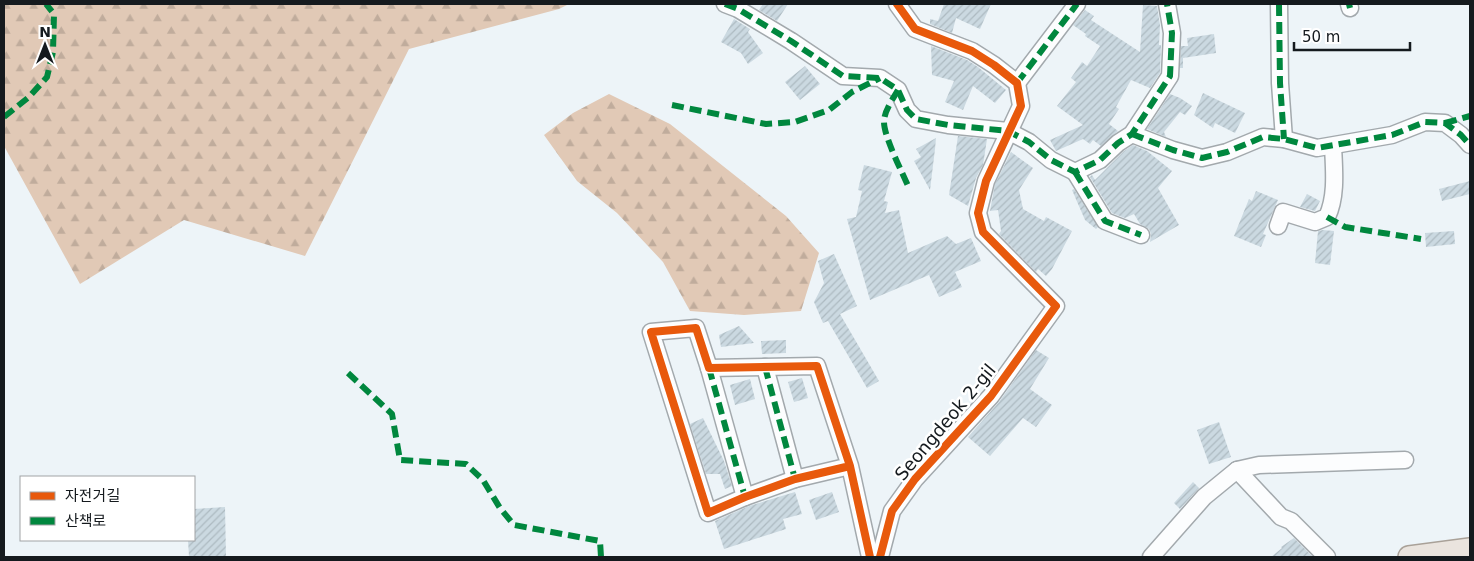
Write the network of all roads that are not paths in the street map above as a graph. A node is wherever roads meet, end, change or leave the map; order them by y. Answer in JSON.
{"nodes":[{"id":1,"x":897,"y":4,"type":"edge"},
{"id":2,"x":1167,"y":4,"type":"edge"},
{"id":3,"x":1279,"y":4,"type":"edge"},
{"id":4,"x":1076,"y":5,"type":"edge"},
{"id":5,"x":731,"y":6,"type":"edge"},
{"id":6,"x":1017,"y":83,"type":"junction"},
{"id":7,"x":1008,"y":131,"type":"junction"},
{"id":8,"x":1132,"y":134,"type":"junction"},
{"id":9,"x":1284,"y":139,"type":"junction"},
{"id":10,"x":1470,"y":145,"type":"edge"},
{"id":11,"x":1333,"y":146,"type":"junction"},
{"id":12,"x":1075,"y":172,"type":"junction"},
{"id":13,"x":1278,"y":226,"type":"dead end"},
{"id":14,"x":1141,"y":235,"type":"dead end"},
{"id":15,"x":765,"y":367,"type":"junction"},
{"id":16,"x":709,"y":368,"type":"junction"},
{"id":17,"x":1405,"y":460,"type":"dead end"},
{"id":18,"x":850,"y":466,"type":"junction"},
{"id":19,"x":1237,"y":470,"type":"junction"},
{"id":20,"x":795,"y":479,"type":"junction"},
{"id":21,"x":745,"y":497,"type":"junction"},
{"id":22,"x":1470,"y":550,"type":"edge"},
{"id":23,"x":870,"y":557,"type":"edge"},
{"id":24,"x":880,"y":557,"type":"edge"},
{"id":25,"x":1151,"y":557,"type":"edge"},
{"id":26,"x":1327,"y":557,"type":"edge"},
{"id":27,"x":1409,"y":557,"type":"edge"}],
"edges":[{"from":1,"to":6,"type":"street"},
{"from":2,"to":8,"type":"street"},
{"from":3,"to":9,"type":"street"},
{"from":4,"to":6,"type":"street"},
{"from":5,"to":7,"type":"street"},
{"from":6,"to":7,"type":"street","name":"Seongdeok 2-gil"},
{"from":7,"to":12,"type":"street"},
{"from":7,"to":24,"type":"street","name":"Seongdeok 2-gil"},
{"from":8,"to":9,"type":"street"},
{"from":8,"to":12,"type":"street"},
{"from":9,"to":11,"type":"street"},
{"from":10,"to":11,"type":"street"},
{"from":11,"to":13,"type":"street"},
{"from":12,"to":14,"type":"street"},
{"from":15,"to":16,"type":"street"},
{"from":15,"to":18,"type":"street"},
{"from":15,"to":20,"type":"street"},
{"from":16,"to":21,"type":"street"},
{"from":16,"to":21,"type":"street"},
{"from":17,"to":19,"type":"street"},
{"from":18,"to":20,"type":"street"},
{"from":18,"to":23,"type":"street"},
{"from":19,"to":25,"type":"street"},
{"from":19,"to":26,"type":"street"},
{"from":20,"to":21,"type":"street"},
{"from":22,"to":27,"type":"main road"}]}
